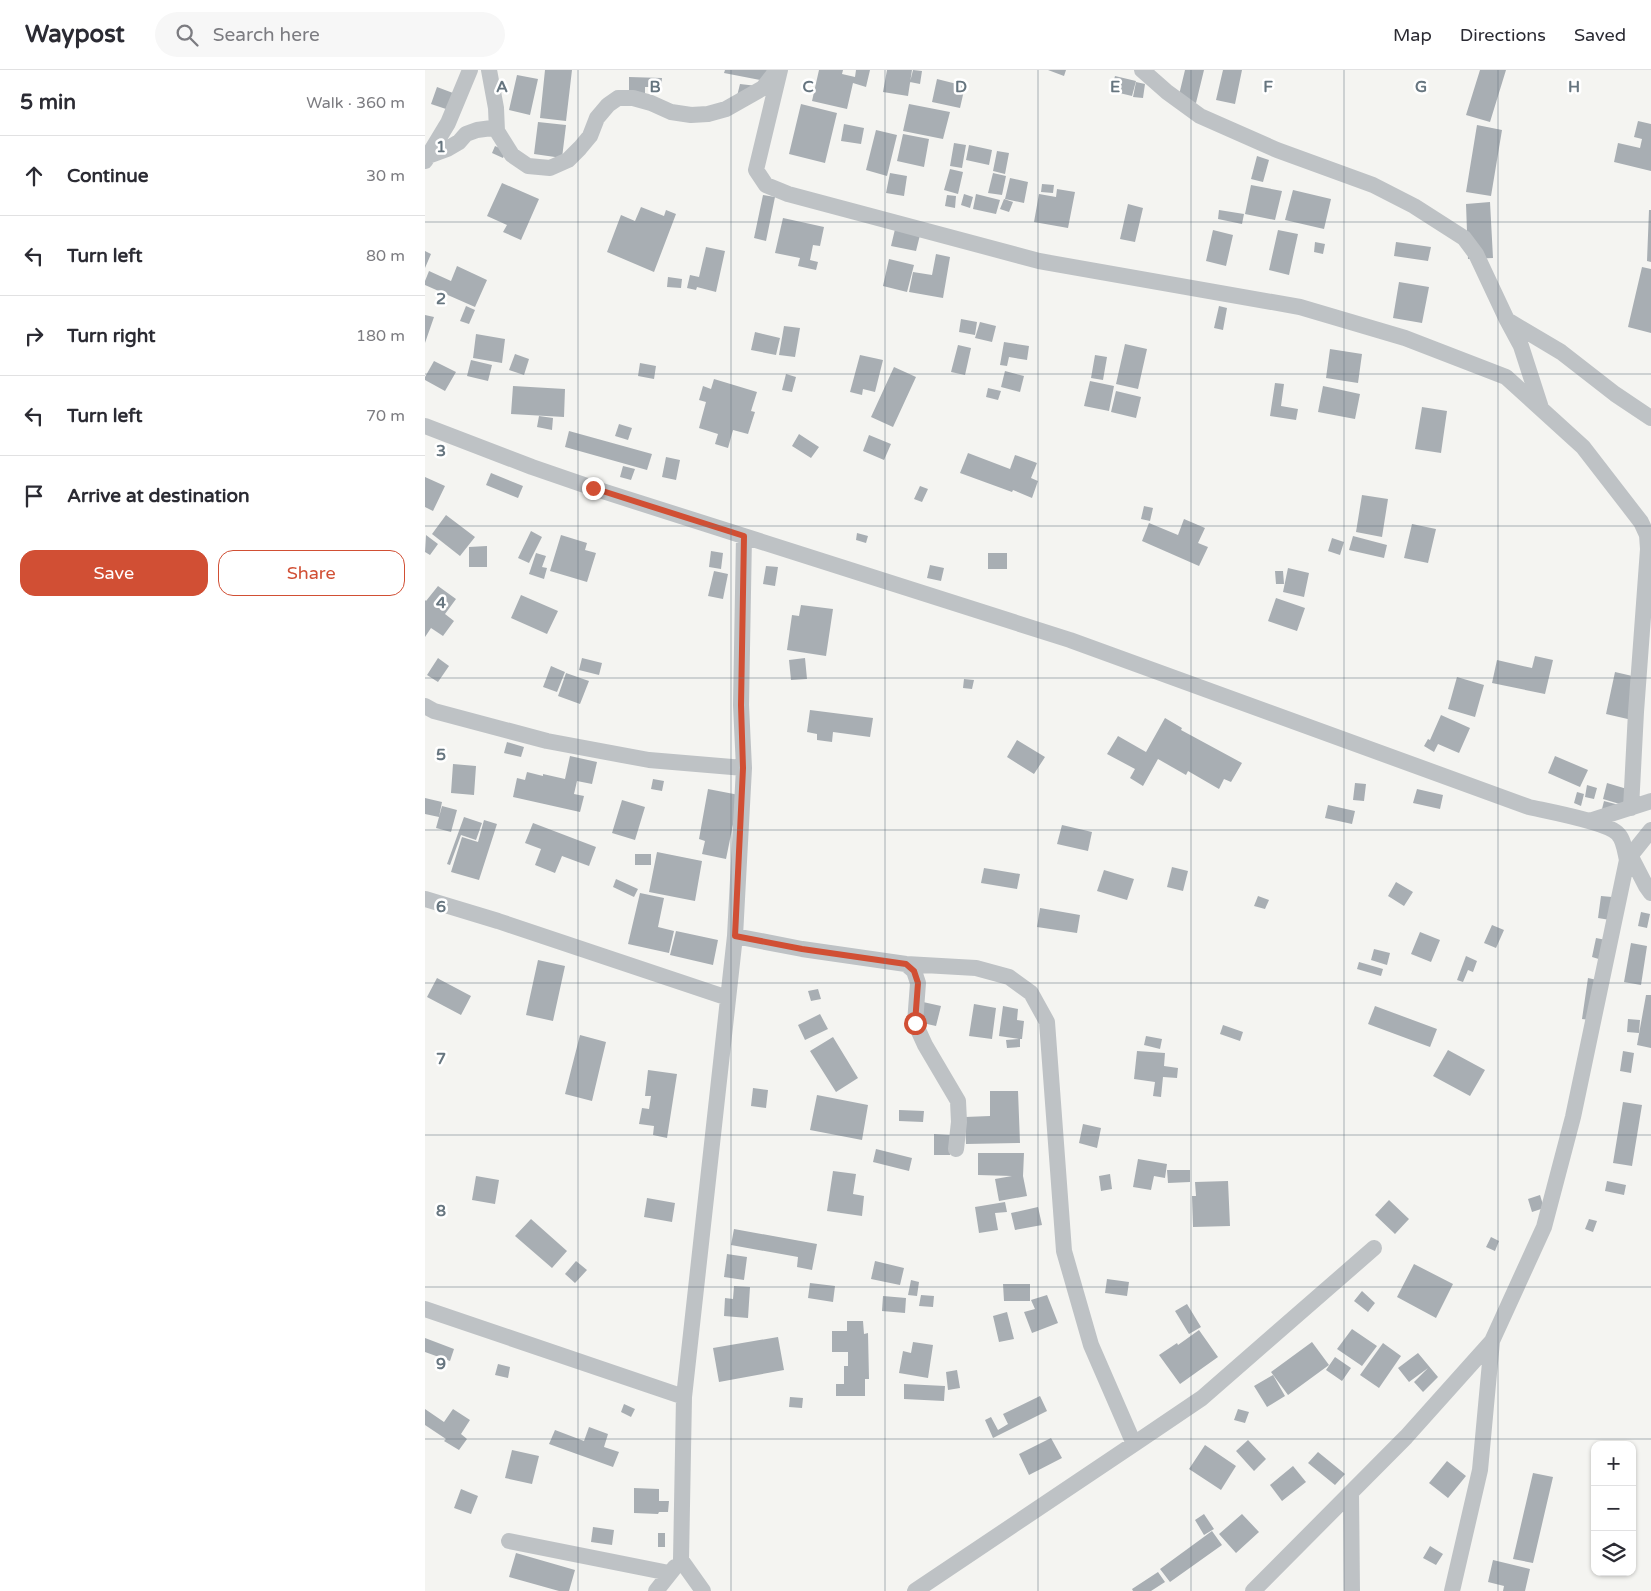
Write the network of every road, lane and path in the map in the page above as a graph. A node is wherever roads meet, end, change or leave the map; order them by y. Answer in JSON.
{"nodes":[{"id":1,"x":470,"y":70,"type":"edge"},
{"id":2,"x":489,"y":70,"type":"edge"},
{"id":3,"x":778,"y":70,"type":"edge"},
{"id":4,"x":1142,"y":70,"type":"edge"},
{"id":5,"x":497,"y":131,"type":"junction"},
{"id":6,"x":426,"y":159,"type":"edge"},
{"id":7,"x":1507,"y":320,"type":"junction"},
{"id":8,"x":1542,"y":410,"type":"junction"},
{"id":9,"x":1651,"y":418,"type":"edge"},
{"id":10,"x":425,"y":426,"type":"edge"},
{"id":11,"x":744,"y":536,"type":"junction"},
{"id":12,"x":1649,"y":560,"type":"edge"},
{"id":13,"x":425,"y":706,"type":"edge"},
{"id":14,"x":743,"y":768,"type":"junction"},
{"id":15,"x":1651,"y":801,"type":"edge"},
{"id":16,"x":1631,"y":808,"type":"junction"},
{"id":17,"x":1589,"y":821,"type":"junction"},
{"id":18,"x":1651,"y":830,"type":"edge"},
{"id":19,"x":1629,"y":858,"type":"junction"},
{"id":20,"x":1651,"y":893,"type":"edge"},
{"id":21,"x":425,"y":899,"type":"edge"},
{"id":22,"x":735,"y":936,"type":"junction"},
{"id":23,"x":906,"y":964,"type":"junction"},
{"id":24,"x":728,"y":998,"type":"junction"},
{"id":25,"x":956,"y":1149,"type":"dead end"},
{"id":26,"x":1374,"y":1248,"type":"dead end"},
{"id":27,"x":425,"y":1309,"type":"edge"},
{"id":28,"x":1492,"y":1341,"type":"junction"},
{"id":29,"x":684,"y":1397,"type":"junction"},
{"id":30,"x":1134,"y":1444,"type":"junction"},
{"id":31,"x":1351,"y":1493,"type":"junction"},
{"id":32,"x":509,"y":1541,"type":"dead end"},
{"id":33,"x":681,"y":1560,"type":"junction"},
{"id":34,"x":669,"y":1573,"type":"junction"},
{"id":35,"x":656,"y":1591,"type":"edge"},
{"id":36,"x":703,"y":1591,"type":"edge"},
{"id":37,"x":915,"y":1591,"type":"edge"},
{"id":38,"x":1253,"y":1591,"type":"edge"},
{"id":39,"x":1352,"y":1591,"type":"edge"},
{"id":40,"x":1452,"y":1591,"type":"edge"}],
"edges":[{"from":1,"to":6,"type":"street"},
{"from":2,"to":5,"type":"street"},
{"from":3,"to":5,"type":"street"},
{"from":3,"to":8,"type":"street"},
{"from":4,"to":7,"type":"street"},
{"from":5,"to":6,"type":"street"},
{"from":7,"to":8,"type":"street"},
{"from":7,"to":9,"type":"street"},
{"from":8,"to":12,"type":"street"},
{"from":10,"to":11,"type":"street"},
{"from":11,"to":14,"type":"street"},
{"from":11,"to":17,"type":"street"},
{"from":12,"to":16,"type":"street"},
{"from":13,"to":14,"type":"street"},
{"from":14,"to":22,"type":"street"},
{"from":15,"to":16,"type":"street"},
{"from":16,"to":17,"type":"street"},
{"from":17,"to":19,"type":"street"},
{"from":18,"to":19,"type":"street"},
{"from":19,"to":20,"type":"street"},
{"from":19,"to":28,"type":"street"},
{"from":21,"to":24,"type":"street"},
{"from":22,"to":23,"type":"street"},
{"from":22,"to":24,"type":"street"},
{"from":23,"to":25,"type":"street"},
{"from":23,"to":30,"type":"street"},
{"from":24,"to":29,"type":"street"},
{"from":26,"to":30,"type":"street"},
{"from":27,"to":29,"type":"street"},
{"from":28,"to":31,"type":"street"},
{"from":28,"to":40,"type":"street"},
{"from":29,"to":33,"type":"street"},
{"from":30,"to":37,"type":"street"},
{"from":31,"to":38,"type":"street"},
{"from":31,"to":39,"type":"street"},
{"from":32,"to":34,"type":"street"},
{"from":33,"to":34,"type":"street"},
{"from":33,"to":36,"type":"street"},
{"from":34,"to":35,"type":"street"}]}
